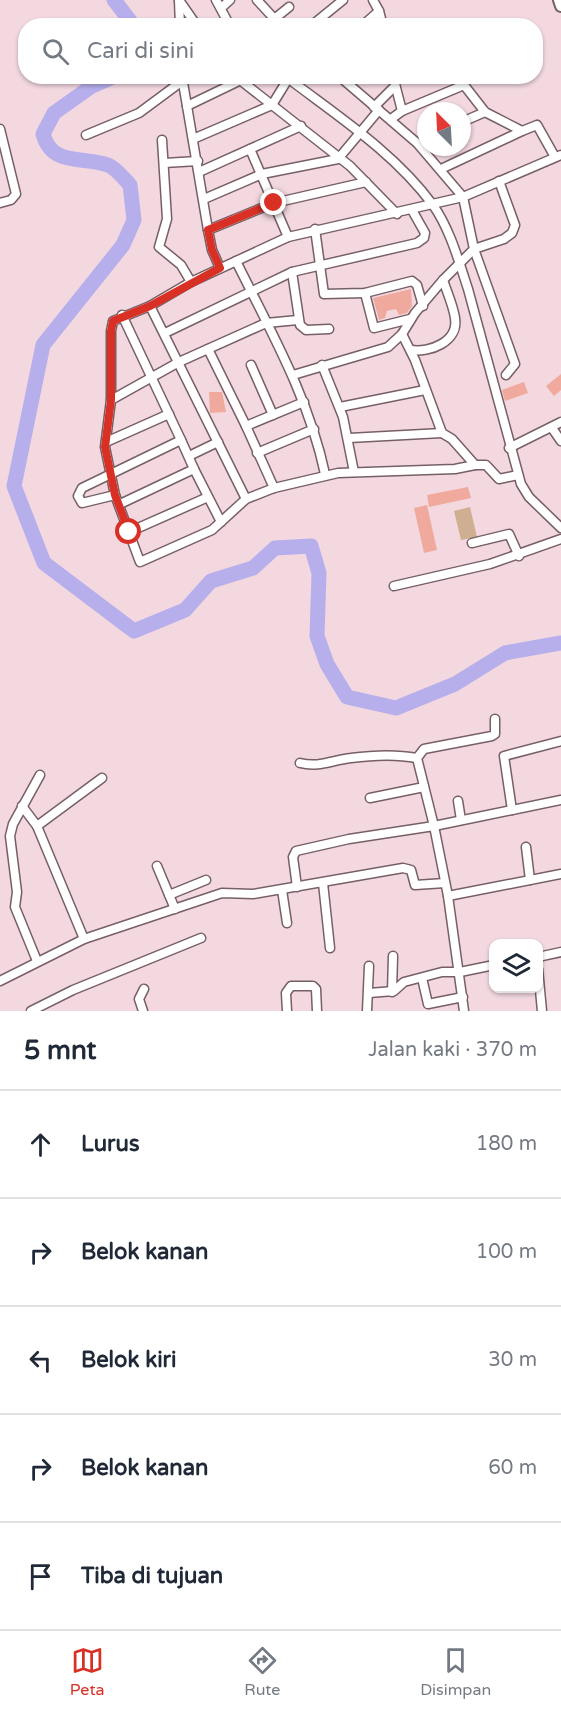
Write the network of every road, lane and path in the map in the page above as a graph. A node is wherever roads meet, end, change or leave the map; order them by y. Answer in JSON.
{"nodes":[{"id":1,"x":179,"y":0,"type":"edge"},
{"id":2,"x":216,"y":0,"type":"edge"},
{"id":3,"x":230,"y":0,"type":"edge"},
{"id":4,"x":257,"y":0,"type":"edge"},
{"id":5,"x":343,"y":0,"type":"edge"},
{"id":6,"x":373,"y":0,"type":"edge"},
{"id":7,"x":558,"y":0,"type":"edge"},
{"id":8,"x":561,"y":6,"type":"edge"},
{"id":9,"x":289,"y":7,"type":"dead end"},
{"id":10,"x":221,"y":8,"type":"junction"},
{"id":11,"x":379,"y":11,"type":"junction"},
{"id":12,"x":180,"y":18,"type":"edge"},
{"id":13,"x":191,"y":18,"type":"edge"},
{"id":14,"x":226,"y":18,"type":"edge"},
{"id":15,"x":271,"y":18,"type":"edge"},
{"id":16,"x":275,"y":18,"type":"edge"},
{"id":17,"x":321,"y":18,"type":"edge"},
{"id":18,"x":371,"y":18,"type":"edge"},
{"id":19,"x":381,"y":18,"type":"edge"},
{"id":20,"x":176,"y":84,"type":"edge"},
{"id":21,"x":185,"y":84,"type":"edge"},
{"id":22,"x":227,"y":84,"type":"edge"},
{"id":23,"x":246,"y":84,"type":"edge"},
{"id":24,"x":283,"y":84,"type":"edge"},
{"id":25,"x":294,"y":84,"type":"edge"},
{"id":26,"x":350,"y":84,"type":"edge"},
{"id":27,"x":392,"y":84,"type":"edge"},
{"id":28,"x":395,"y":84,"type":"edge"},
{"id":29,"x":272,"y":105,"type":"junction"},
{"id":30,"x":187,"y":106,"type":"junction"},
{"id":31,"x":377,"y":109,"type":"junction"},
{"id":32,"x":402,"y":111,"type":"junction"},
{"id":33,"x":485,"y":112,"type":"junction"},
{"id":34,"x":471,"y":118,"type":"edge"},
{"id":35,"x":391,"y":119,"type":"junction"},
{"id":36,"x":301,"y":126,"type":"junction"},
{"id":37,"x":0,"y":129,"type":"edge"},
{"id":38,"x":522,"y":131,"type":"junction"},
{"id":39,"x":359,"y":133,"type":"junction"},
{"id":40,"x":86,"y":135,"type":"dead end"},
{"id":41,"x":193,"y":139,"type":"junction"},
{"id":42,"x":162,"y":141,"type":"dead end"},
{"id":43,"x":417,"y":143,"type":"edge"},
{"id":44,"x":250,"y":149,"type":"junction"},
{"id":45,"x":429,"y":156,"type":"edge"},
{"id":46,"x":558,"y":156,"type":"edge"},
{"id":47,"x":338,"y":159,"type":"junction"},
{"id":48,"x":198,"y":161,"type":"junction"},
{"id":49,"x":4,"y":163,"type":"edge"},
{"id":50,"x":164,"y":164,"type":"junction"},
{"id":51,"x":441,"y":169,"type":"junction"},
{"id":52,"x":199,"y":172,"type":"junction"},
{"id":53,"x":262,"y":174,"type":"junction"},
{"id":54,"x":499,"y":181,"type":"junction"},
{"id":55,"x":366,"y":182,"type":"junction"},
{"id":56,"x":463,"y":197,"type":"junction"},
{"id":57,"x":204,"y":199,"type":"junction"},
{"id":58,"x":0,"y":203,"type":"edge"},
{"id":59,"x":274,"y":203,"type":"junction"},
{"id":60,"x":433,"y":206,"type":"junction"},
{"id":61,"x":412,"y":210,"type":"junction"},
{"id":62,"x":397,"y":214,"type":"junction"},
{"id":63,"x":315,"y":229,"type":"junction"},
{"id":64,"x":208,"y":230,"type":"junction"},
{"id":65,"x":288,"y":237,"type":"junction"},
{"id":66,"x":474,"y":249,"type":"junction"},
{"id":67,"x":236,"y":261,"type":"junction"},
{"id":68,"x":459,"y":263,"type":"junction"},
{"id":69,"x":320,"y":264,"type":"junction"},
{"id":70,"x":220,"y":268,"type":"junction"},
{"id":71,"x":292,"y":272,"type":"junction"},
{"id":72,"x":443,"y":280,"type":"junction"},
{"id":73,"x":191,"y":282,"type":"junction"},
{"id":74,"x":251,"y":291,"type":"junction"},
{"id":75,"x":365,"y":293,"type":"junction"},
{"id":76,"x":150,"y":306,"type":"junction"},
{"id":77,"x":423,"y":306,"type":"junction"},
{"id":78,"x":122,"y":315,"type":"junction"},
{"id":79,"x":411,"y":319,"type":"junction"},
{"id":80,"x":298,"y":320,"type":"junction"},
{"id":81,"x":266,"y":323,"type":"junction"},
{"id":82,"x":329,"y":328,"type":"dead end"},
{"id":83,"x":165,"y":333,"type":"junction"},
{"id":84,"x":402,"y":334,"type":"junction"},
{"id":85,"x":208,"y":349,"type":"junction"},
{"id":86,"x":411,"y":350,"type":"junction"},
{"id":87,"x":179,"y":362,"type":"junction"},
{"id":88,"x":251,"y":365,"type":"dead end"},
{"id":89,"x":322,"y":366,"type":"junction"},
{"id":90,"x":293,"y":375,"type":"junction"},
{"id":91,"x":506,"y":375,"type":"dead end"},
{"id":92,"x":152,"y":376,"type":"junction"},
{"id":93,"x":425,"y":390,"type":"junction"},
{"id":94,"x":111,"y":400,"type":"junction"},
{"id":95,"x":304,"y":402,"type":"junction"},
{"id":96,"x":340,"y":407,"type":"junction"},
{"id":97,"x":169,"y":414,"type":"junction"},
{"id":98,"x":273,"y":414,"type":"junction"},
{"id":99,"x":561,"y":422,"type":"edge"},
{"id":100,"x":246,"y":426,"type":"junction"},
{"id":101,"x":552,"y":428,"type":"junction"},
{"id":102,"x":314,"y":429,"type":"junction"},
{"id":103,"x":442,"y":433,"type":"junction"},
{"id":104,"x":349,"y":438,"type":"junction"},
{"id":105,"x":181,"y":440,"type":"junction"},
{"id":106,"x":561,"y":441,"type":"edge"},
{"id":107,"x":106,"y":442,"type":"junction"},
{"id":108,"x":218,"y":442,"type":"junction"},
{"id":109,"x":509,"y":448,"type":"junction"},
{"id":110,"x":257,"y":453,"type":"junction"},
{"id":111,"x":189,"y":456,"type":"junction"},
{"id":112,"x":475,"y":465,"type":"junction"},
{"id":113,"x":194,"y":469,"type":"junction"},
{"id":114,"x":354,"y":472,"type":"junction"},
{"id":115,"x":110,"y":473,"type":"junction"},
{"id":116,"x":325,"y":474,"type":"junction"},
{"id":117,"x":518,"y":475,"type":"junction"},
{"id":118,"x":274,"y":488,"type":"junction"},
{"id":119,"x":115,"y":495,"type":"junction"},
{"id":120,"x":208,"y":497,"type":"junction"},
{"id":121,"x":246,"y":499,"type":"junction"},
{"id":122,"x":120,"y":504,"type":"junction"},
{"id":123,"x":221,"y":522,"type":"junction"},
{"id":124,"x":561,"y":528,"type":"edge"},
{"id":125,"x":129,"y":532,"type":"junction"},
{"id":126,"x":561,"y":539,"type":"edge"},
{"id":127,"x":472,"y":543,"type":"dead end"},
{"id":128,"x":519,"y":556,"type":"junction"},
{"id":129,"x":394,"y":586,"type":"dead end"},
{"id":130,"x":495,"y":719,"type":"dead end"},
{"id":131,"x":561,"y":741,"type":"edge"},
{"id":132,"x":417,"y":758,"type":"junction"},
{"id":133,"x":300,"y":764,"type":"dead end"},
{"id":134,"x":40,"y":775,"type":"dead end"},
{"id":135,"x":102,"y":778,"type":"dead end"},
{"id":136,"x":424,"y":787,"type":"junction"},
{"id":137,"x":370,"y":798,"type":"dead end"},
{"id":138,"x":561,"y":800,"type":"edge"},
{"id":139,"x":458,"y":801,"type":"dead end"},
{"id":140,"x":22,"y":806,"type":"junction"},
{"id":141,"x":512,"y":810,"type":"junction"},
{"id":142,"x":461,"y":820,"type":"junction"},
{"id":143,"x":37,"y":826,"type":"junction"},
{"id":144,"x":434,"y":826,"type":"junction"},
{"id":145,"x":526,"y":848,"type":"dead end"},
{"id":146,"x":157,"y":866,"type":"dead end"},
{"id":147,"x":561,"y":874,"type":"edge"},
{"id":148,"x":206,"y":880,"type":"dead end"},
{"id":149,"x":530,"y":880,"type":"junction"},
{"id":150,"x":323,"y":883,"type":"junction"},
{"id":151,"x":445,"y":883,"type":"junction"},
{"id":152,"x":297,"y":887,"type":"junction"},
{"id":153,"x":282,"y":890,"type":"junction"},
{"id":154,"x":169,"y":895,"type":"junction"},
{"id":155,"x":448,"y":896,"type":"junction"},
{"id":156,"x":175,"y":909,"type":"junction"},
{"id":157,"x":287,"y":923,"type":"dead end"},
{"id":158,"x":201,"y":938,"type":"dead end"},
{"id":159,"x":84,"y":939,"type":"junction"},
{"id":160,"x":330,"y":948,"type":"dead end"},
{"id":161,"x":561,"y":952,"type":"edge"},
{"id":162,"x":393,"y":956,"type":"dead end"},
{"id":163,"x":543,"y":956,"type":"edge"},
{"id":164,"x":37,"y":962,"type":"junction"},
{"id":165,"x":369,"y":966,"type":"dead end"},
{"id":166,"x":489,"y":966,"type":"edge"},
{"id":167,"x":460,"y":972,"type":"junction"},
{"id":168,"x":422,"y":978,"type":"junction"},
{"id":169,"x":0,"y":981,"type":"edge"},
{"id":170,"x":144,"y":989,"type":"dead end"},
{"id":171,"x":392,"y":992,"type":"junction"},
{"id":172,"x":369,"y":993,"type":"junction"},
{"id":173,"x":540,"y":993,"type":"edge"},
{"id":174,"x":463,"y":997,"type":"junction"},
{"id":175,"x":429,"y":1008,"type":"edge"},
{"id":176,"x":32,"y":1011,"type":"edge"},
{"id":177,"x":143,"y":1011,"type":"edge"},
{"id":178,"x":287,"y":1011,"type":"edge"},
{"id":179,"x":317,"y":1011,"type":"edge"},
{"id":180,"x":367,"y":1011,"type":"edge"},
{"id":181,"x":464,"y":1011,"type":"edge"},
{"id":182,"x":542,"y":1011,"type":"edge"}],
"edges":[{"from":1,"to":12,"type":"street"},
{"from":1,"to":13,"type":"street"},
{"from":2,"to":10,"type":"street"},
{"from":3,"to":10,"type":"street"},
{"from":4,"to":15,"type":"street"},
{"from":5,"to":17,"type":"street"},
{"from":6,"to":11,"type":"street"},
{"from":7,"to":8,"type":"main road"},
{"from":9,"to":16,"type":"street"},
{"from":10,"to":14,"type":"street"},
{"from":11,"to":18,"type":"street"},
{"from":11,"to":19,"type":"street"},
{"from":20,"to":40,"type":"street"},
{"from":21,"to":30,"type":"street"},
{"from":22,"to":30,"type":"street"},
{"from":23,"to":29,"type":"street"},
{"from":24,"to":29,"type":"street"},
{"from":25,"to":39,"type":"street"},
{"from":26,"to":31,"type":"street"},
{"from":27,"to":31,"type":"street"},
{"from":28,"to":32,"type":"street"},
{"from":29,"to":36,"type":"street"},
{"from":29,"to":41,"type":"street"},
{"from":30,"to":41,"type":"street"},
{"from":31,"to":35,"type":"street"},
{"from":31,"to":39,"type":"street"},
{"from":32,"to":33,"type":"street"},
{"from":32,"to":35,"type":"street"},
{"from":33,"to":34,"type":"street"},
{"from":33,"to":38,"type":"street"},
{"from":35,"to":43,"type":"street"},
{"from":36,"to":44,"type":"street"},
{"from":36,"to":47,"type":"street"},
{"from":37,"to":49,"type":"street"},
{"from":38,"to":46,"type":"street"},
{"from":38,"to":51,"type":"street"},
{"from":39,"to":47,"type":"street"},
{"from":39,"to":60,"type":"street"},
{"from":41,"to":48,"type":"street"},
{"from":42,"to":50,"type":"street"},
{"from":44,"to":52,"type":"street"},
{"from":44,"to":53,"type":"street"},
{"from":45,"to":51,"type":"street"},
{"from":46,"to":54,"type":"street"},
{"from":47,"to":53,"type":"street"},
{"from":47,"to":55,"type":"street"},
{"from":48,"to":50,"type":"street"},
{"from":48,"to":52,"type":"street"},
{"from":49,"to":58,"type":"street"},
{"from":50,"to":73,"type":"street"},
{"from":51,"to":56,"type":"street"},
{"from":52,"to":57,"type":"street"},
{"from":53,"to":57,"type":"street"},
{"from":53,"to":59,"type":"street"},
{"from":54,"to":56,"type":"street"},
{"from":54,"to":66,"type":"street"},
{"from":55,"to":59,"type":"street"},
{"from":55,"to":62,"type":"street"},
{"from":56,"to":60,"type":"street"},
{"from":56,"to":66,"type":"street"},
{"from":57,"to":64,"type":"street"},
{"from":59,"to":64,"type":"street"},
{"from":59,"to":65,"type":"street"},
{"from":60,"to":61,"type":"street"},
{"from":60,"to":68,"type":"street"},
{"from":61,"to":62,"type":"street"},
{"from":61,"to":69,"type":"street"},
{"from":62,"to":63,"type":"street"},
{"from":63,"to":65,"type":"street"},
{"from":63,"to":69,"type":"street"},
{"from":64,"to":70,"type":"street"},
{"from":65,"to":67,"type":"street"},
{"from":66,"to":68,"type":"street"},
{"from":66,"to":91,"type":"street"},
{"from":67,"to":70,"type":"street"},
{"from":67,"to":74,"type":"street"},
{"from":68,"to":72,"type":"street"},
{"from":68,"to":109,"type":"street"},
{"from":69,"to":71,"type":"street"},
{"from":69,"to":75,"type":"street"},
{"from":70,"to":73,"type":"street"},
{"from":71,"to":74,"type":"street"},
{"from":71,"to":80,"type":"street"},
{"from":72,"to":77,"type":"street"},
{"from":72,"to":86,"type":"street"},
{"from":73,"to":76,"type":"street"},
{"from":74,"to":81,"type":"street"},
{"from":74,"to":83,"type":"street"},
{"from":75,"to":77,"type":"street"},
{"from":75,"to":79,"type":"street"},
{"from":76,"to":78,"type":"street"},
{"from":76,"to":83,"type":"street"},
{"from":77,"to":79,"type":"street"},
{"from":78,"to":92,"type":"street"},
{"from":78,"to":94,"type":"street"},
{"from":79,"to":84,"type":"street"},
{"from":80,"to":81,"type":"street"},
{"from":80,"to":82,"type":"street"},
{"from":81,"to":85,"type":"street"},
{"from":81,"to":90,"type":"street"},
{"from":83,"to":87,"type":"street"},
{"from":84,"to":86,"type":"street"},
{"from":84,"to":89,"type":"street"},
{"from":85,"to":87,"type":"street"},
{"from":85,"to":100,"type":"street"},
{"from":86,"to":93,"type":"street"},
{"from":87,"to":92,"type":"street"},
{"from":87,"to":108,"type":"street"},
{"from":88,"to":98,"type":"street"},
{"from":89,"to":90,"type":"street"},
{"from":89,"to":96,"type":"street"},
{"from":90,"to":95,"type":"street"},
{"from":92,"to":94,"type":"street"},
{"from":92,"to":97,"type":"street"},
{"from":93,"to":96,"type":"street"},
{"from":93,"to":103,"type":"street"},
{"from":94,"to":107,"type":"street"},
{"from":95,"to":98,"type":"street"},
{"from":95,"to":102,"type":"street"},
{"from":96,"to":104,"type":"street"},
{"from":97,"to":105,"type":"street"},
{"from":97,"to":107,"type":"street"},
{"from":98,"to":100,"type":"street"},
{"from":99,"to":101,"type":"street"},
{"from":100,"to":110,"type":"street"},
{"from":101,"to":106,"type":"street"},
{"from":101,"to":109,"type":"street"},
{"from":102,"to":110,"type":"street"},
{"from":102,"to":116,"type":"street"},
{"from":103,"to":104,"type":"street"},
{"from":103,"to":112,"type":"street"},
{"from":104,"to":114,"type":"street"},
{"from":105,"to":111,"type":"street"},
{"from":105,"to":115,"type":"street"},
{"from":107,"to":115,"type":"street"},
{"from":108,"to":111,"type":"street"},
{"from":108,"to":121,"type":"street"},
{"from":109,"to":117,"type":"street"},
{"from":110,"to":118,"type":"street"},
{"from":111,"to":113,"type":"street"},
{"from":112,"to":114,"type":"street"},
{"from":112,"to":117,"type":"street"},
{"from":113,"to":120,"type":"street"},
{"from":113,"to":122,"type":"street"},
{"from":114,"to":116,"type":"street"},
{"from":115,"to":119,"type":"street"},
{"from":115,"to":119,"type":"street"},
{"from":116,"to":118,"type":"street"},
{"from":117,"to":124,"type":"street"},
{"from":118,"to":121,"type":"street"},
{"from":119,"to":122,"type":"street"},
{"from":120,"to":123,"type":"street"},
{"from":120,"to":125,"type":"street"},
{"from":121,"to":123,"type":"street"},
{"from":122,"to":125,"type":"street"},
{"from":123,"to":125,"type":"street"},
{"from":126,"to":128,"type":"street"},
{"from":127,"to":128,"type":"street"},
{"from":128,"to":129,"type":"street"},
{"from":130,"to":132,"type":"street"},
{"from":131,"to":141,"type":"street"},
{"from":132,"to":133,"type":"street"},
{"from":132,"to":136,"type":"street"},
{"from":134,"to":140,"type":"street"},
{"from":135,"to":143,"type":"street"},
{"from":136,"to":137,"type":"street"},
{"from":136,"to":144,"type":"street"},
{"from":138,"to":141,"type":"street"},
{"from":139,"to":142,"type":"street"},
{"from":140,"to":143,"type":"street"},
{"from":140,"to":164,"type":"street"},
{"from":141,"to":142,"type":"street"},
{"from":142,"to":144,"type":"street"},
{"from":143,"to":159,"type":"street"},
{"from":144,"to":151,"type":"street"},
{"from":144,"to":152,"type":"street"},
{"from":145,"to":149,"type":"street"},
{"from":146,"to":154,"type":"street"},
{"from":147,"to":149,"type":"street"},
{"from":148,"to":154,"type":"street"},
{"from":149,"to":155,"type":"street"},
{"from":150,"to":151,"type":"street"},
{"from":150,"to":152,"type":"street"},
{"from":150,"to":160,"type":"street"},
{"from":151,"to":155,"type":"street"},
{"from":152,"to":153,"type":"street"},
{"from":153,"to":156,"type":"street"},
{"from":153,"to":157,"type":"street"},
{"from":154,"to":156,"type":"street"},
{"from":155,"to":167,"type":"street"},
{"from":156,"to":159,"type":"street"},
{"from":158,"to":176,"type":"street"},
{"from":159,"to":164,"type":"street"},
{"from":161,"to":163,"type":"street"},
{"from":162,"to":171,"type":"street"},
{"from":164,"to":169,"type":"street"},
{"from":165,"to":172,"type":"street"},
{"from":166,"to":167,"type":"street"},
{"from":167,"to":168,"type":"street"},
{"from":167,"to":174,"type":"street"},
{"from":168,"to":171,"type":"street"},
{"from":168,"to":175,"type":"street"},
{"from":170,"to":177,"type":"street"},
{"from":171,"to":172,"type":"street"},
{"from":172,"to":180,"type":"street"},
{"from":173,"to":182,"type":"street"},
{"from":174,"to":175,"type":"street"},
{"from":174,"to":181,"type":"street"},
{"from":178,"to":179,"type":"street"}]}
